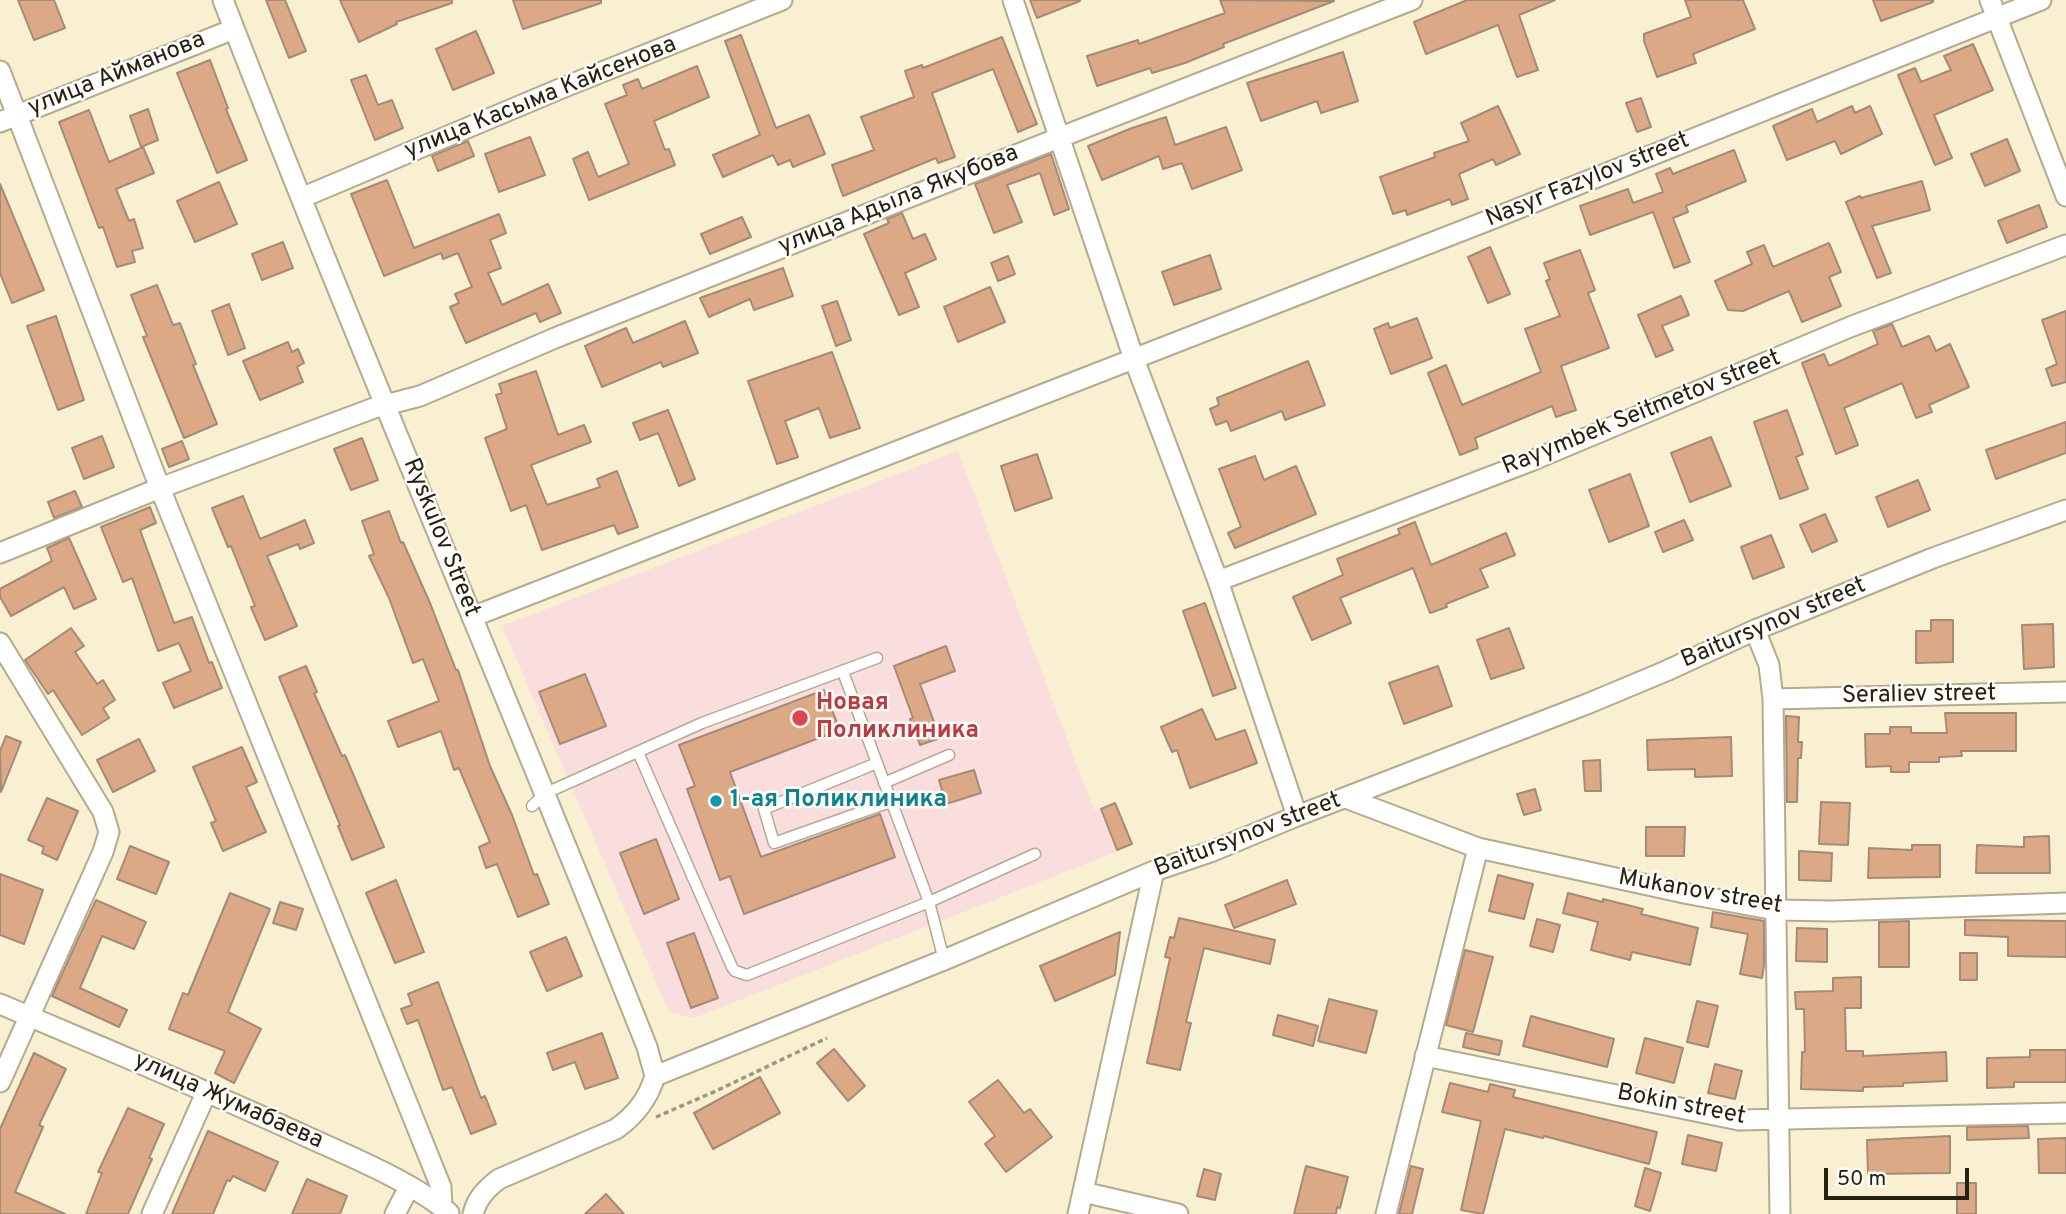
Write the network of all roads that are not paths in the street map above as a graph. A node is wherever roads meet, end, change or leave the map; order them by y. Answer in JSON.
{"nodes":[{"id":1,"x":223,"y":0,"type":"edge"},
{"id":2,"x":782,"y":0,"type":"edge"},
{"id":3,"x":1013,"y":0,"type":"edge"},
{"id":4,"x":1412,"y":0,"type":"edge"},
{"id":5,"x":2041,"y":0,"type":"edge"},
{"id":6,"x":1993,"y":9,"type":"edge"},
{"id":7,"x":234,"y":29,"type":"junction"},
{"id":8,"x":0,"y":71,"type":"edge"},
{"id":9,"x":9,"y":119,"type":"edge"},
{"id":10,"x":1061,"y":137,"type":"junction"},
{"id":11,"x":2066,"y":195,"type":"edge"},
{"id":12,"x":301,"y":198,"type":"junction"},
{"id":13,"x":2066,"y":245,"type":"edge"},
{"id":14,"x":1135,"y":359,"type":"junction"},
{"id":15,"x":387,"y":407,"type":"junction"},
{"id":16,"x":160,"y":488,"type":"junction"},
{"id":17,"x":2066,"y":510,"type":"edge"},
{"id":18,"x":0,"y":553,"type":"edge"},
{"id":19,"x":1218,"y":581,"type":"junction"},
{"id":20,"x":472,"y":617,"type":"junction"},
{"id":21,"x":1755,"y":630,"type":"junction"},
{"id":22,"x":0,"y":643,"type":"edge"},
{"id":23,"x":877,"y":658,"type":"dead end"},
{"id":24,"x":843,"y":672,"type":"junction"},
{"id":25,"x":2066,"y":692,"type":"edge"},
{"id":26,"x":1773,"y":699,"type":"junction"},
{"id":27,"x":638,"y":752,"type":"junction"},
{"id":28,"x":949,"y":755,"type":"dead end"},
{"id":29,"x":877,"y":763,"type":"junction"},
{"id":30,"x":884,"y":783,"type":"junction"},
{"id":31,"x":1346,"y":798,"type":"junction"},
{"id":32,"x":539,"y":800,"type":"junction"},
{"id":33,"x":890,"y":802,"type":"junction"},
{"id":34,"x":1297,"y":816,"type":"junction"},
{"id":35,"x":1478,"y":848,"type":"junction"},
{"id":36,"x":1035,"y":854,"type":"dead end"},
{"id":37,"x":1154,"y":871,"type":"junction"},
{"id":38,"x":929,"y":902,"type":"junction"},
{"id":39,"x":2066,"y":903,"type":"edge"},
{"id":40,"x":1775,"y":910,"type":"junction"},
{"id":41,"x":944,"y":960,"type":"junction"},
{"id":42,"x":0,"y":1004,"type":"edge"},
{"id":43,"x":29,"y":1016,"type":"junction"},
{"id":44,"x":1425,"y":1056,"type":"junction"},
{"id":45,"x":655,"y":1076,"type":"junction"},
{"id":46,"x":0,"y":1082,"type":"edge"},
{"id":47,"x":207,"y":1091,"type":"junction"},
{"id":48,"x":2066,"y":1113,"type":"edge"},
{"id":49,"x":1778,"y":1121,"type":"junction"},
{"id":50,"x":408,"y":1186,"type":"junction"},
{"id":51,"x":1083,"y":1192,"type":"junction"},
{"id":52,"x":446,"y":1211,"type":"edge"},
{"id":53,"x":152,"y":1214,"type":"edge"},
{"id":54,"x":395,"y":1214,"type":"edge"},
{"id":55,"x":473,"y":1214,"type":"edge"},
{"id":56,"x":1078,"y":1214,"type":"edge"},
{"id":57,"x":1178,"y":1214,"type":"edge"},
{"id":58,"x":1386,"y":1214,"type":"edge"},
{"id":59,"x":1780,"y":1214,"type":"edge"}],
"edges":[{"from":1,"to":7,"type":"street","name":"Ryskulov Street"},
{"from":2,"to":12,"type":"street","name":"улица Касыма Кайсенова"},
{"from":3,"to":10,"type":"street"},
{"from":4,"to":10,"type":"street","name":"улица Адыла Якубова"},
{"from":5,"to":6,"type":"street","name":"Nasyr Fazylov street"},
{"from":6,"to":11,"type":"street"},
{"from":6,"to":14,"type":"street","name":"Nasyr Fazylov street"},
{"from":7,"to":9,"type":"street","name":"улица Айманова"},
{"from":7,"to":12,"type":"street","name":"Ryskulov Street"},
{"from":8,"to":9,"type":"street"},
{"from":9,"to":16,"type":"street"},
{"from":10,"to":14,"type":"street"},
{"from":10,"to":15,"type":"street","name":"улица Адыла Якубова"},
{"from":12,"to":15,"type":"street","name":"Ryskulov Street"},
{"from":13,"to":19,"type":"street","name":"Rayymbek Seitmetov street"},
{"from":14,"to":19,"type":"street"},
{"from":14,"to":20,"type":"street","name":"Nasyr Fazylov street"},
{"from":15,"to":16,"type":"street","name":"улица Адыла Якубова"},
{"from":15,"to":20,"type":"street","name":"Ryskulov Street"},
{"from":16,"to":18,"type":"street","name":"улица Адыла Якубова"},
{"from":16,"to":52,"type":"street"},
{"from":17,"to":21,"type":"street","name":"Baitursynov street"},
{"from":19,"to":34,"type":"street"},
{"from":20,"to":32,"type":"street","name":"Ryskulov Street"},
{"from":21,"to":26,"type":"street"},
{"from":21,"to":31,"type":"street","name":"Baitursynov street"},
{"from":22,"to":43,"type":"street"},
{"from":23,"to":24,"type":"lane"},
{"from":24,"to":27,"type":"lane"},
{"from":24,"to":29,"type":"lane"},
{"from":25,"to":26,"type":"street","name":"Seraliev street"},
{"from":26,"to":40,"type":"street"},
{"from":27,"to":32,"type":"lane"},
{"from":27,"to":38,"type":"lane"},
{"from":28,"to":30,"type":"lane"},
{"from":29,"to":30,"type":"lane"},
{"from":29,"to":33,"type":"lane"},
{"from":30,"to":33,"type":"lane"},
{"from":31,"to":34,"type":"street","name":"Baitursynov street"},
{"from":31,"to":35,"type":"street","name":"Mukanov street"},
{"from":32,"to":45,"type":"street","name":"Ryskulov Street"},
{"from":33,"to":38,"type":"lane"},
{"from":34,"to":37,"type":"street","name":"Baitursynov street"},
{"from":35,"to":40,"type":"street","name":"Mukanov street"},
{"from":35,"to":44,"type":"street"},
{"from":36,"to":38,"type":"lane"},
{"from":37,"to":41,"type":"street","name":"Baitursynov street"},
{"from":37,"to":51,"type":"street"},
{"from":38,"to":41,"type":"lane"},
{"from":39,"to":40,"type":"street","name":"Mukanov street"},
{"from":40,"to":49,"type":"street"},
{"from":41,"to":45,"type":"street","name":"Baitursynov street"},
{"from":42,"to":43,"type":"street","name":"улица Жумабаева"},
{"from":43,"to":46,"type":"street"},
{"from":43,"to":47,"type":"street","name":"улица Жумабаева"},
{"from":44,"to":49,"type":"street","name":"Bokin street"},
{"from":44,"to":58,"type":"street"},
{"from":45,"to":55,"type":"street"},
{"from":47,"to":50,"type":"street","name":"улица Жумабаева"},
{"from":47,"to":53,"type":"street"},
{"from":48,"to":49,"type":"street","name":"Bokin street"},
{"from":49,"to":59,"type":"street"},
{"from":50,"to":52,"type":"street","name":"улица Жумабаева"},
{"from":50,"to":54,"type":"street"},
{"from":51,"to":56,"type":"street"},
{"from":51,"to":57,"type":"street"}]}
